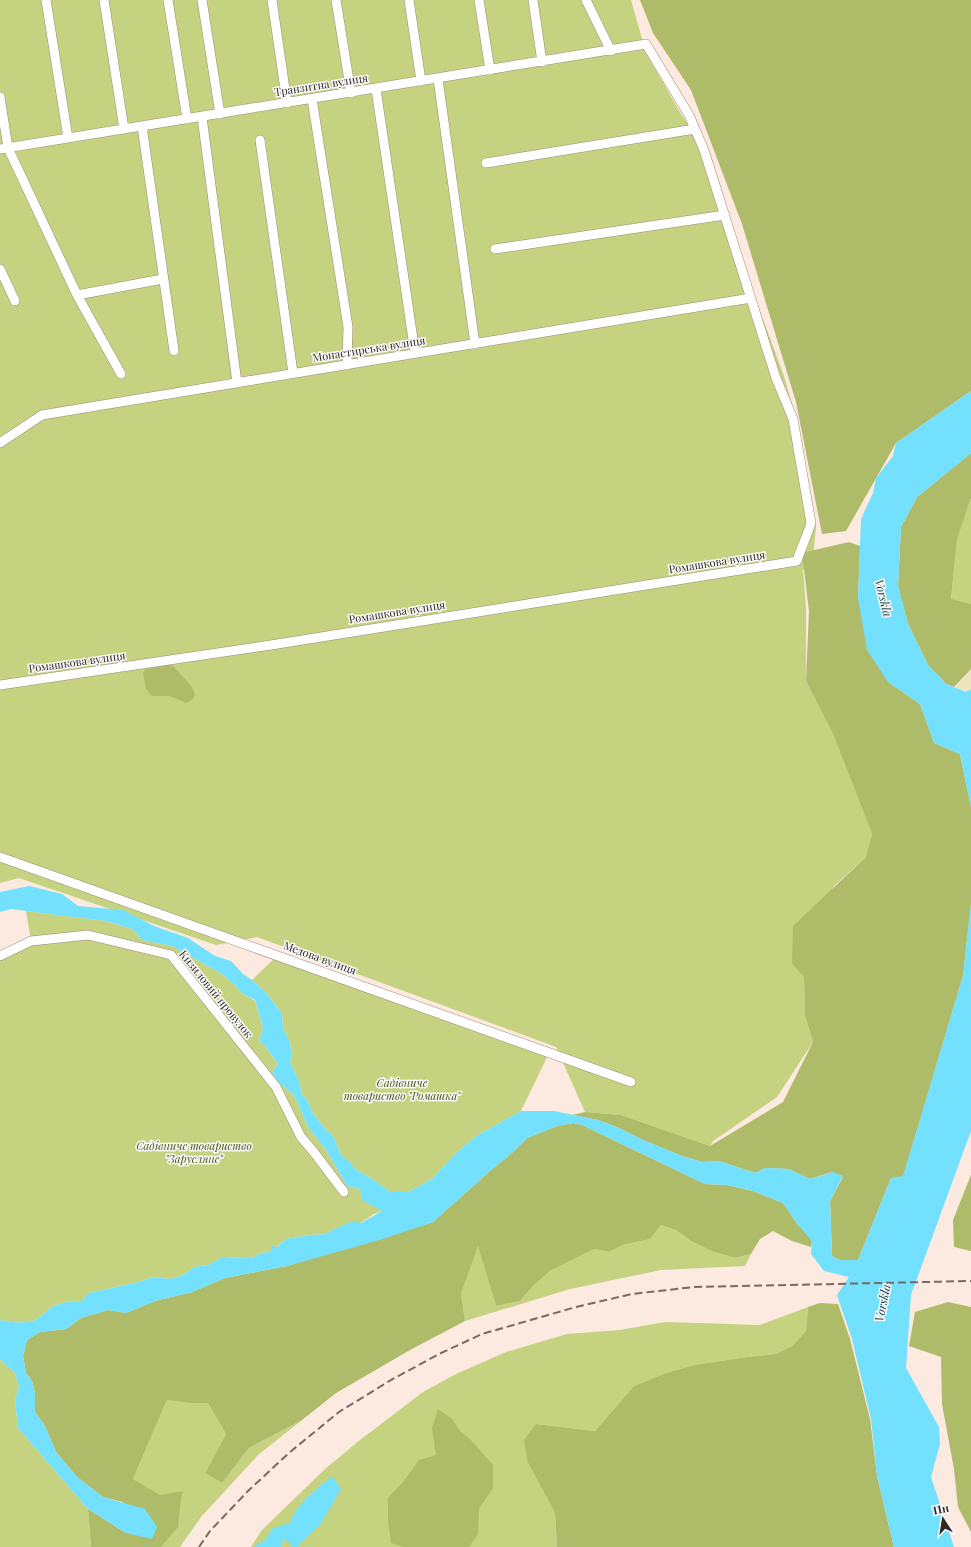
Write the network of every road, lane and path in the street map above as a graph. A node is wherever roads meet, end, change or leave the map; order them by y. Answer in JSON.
{"nodes":[{"id":1,"x":46,"y":0,"type":"edge"},
{"id":2,"x":104,"y":0,"type":"edge"},
{"id":3,"x":168,"y":0,"type":"edge"},
{"id":4,"x":202,"y":0,"type":"edge"},
{"id":5,"x":272,"y":0,"type":"edge"},
{"id":6,"x":336,"y":0,"type":"edge"},
{"id":7,"x":409,"y":0,"type":"edge"},
{"id":8,"x":479,"y":0,"type":"edge"},
{"id":9,"x":533,"y":0,"type":"edge"},
{"id":10,"x":586,"y":0,"type":"edge"},
{"id":11,"x":611,"y":51,"type":"junction"},
{"id":12,"x":542,"y":62,"type":"junction"},
{"id":13,"x":490,"y":70,"type":"junction"},
{"id":14,"x":438,"y":78,"type":"junction"},
{"id":15,"x":421,"y":81,"type":"junction"},
{"id":16,"x":376,"y":89,"type":"junction"},
{"id":17,"x":351,"y":93,"type":"junction"},
{"id":18,"x":0,"y":97,"type":"edge"},
{"id":19,"x":312,"y":99,"type":"junction"},
{"id":20,"x":287,"y":103,"type":"junction"},
{"id":21,"x":220,"y":114,"type":"junction"},
{"id":22,"x":202,"y":117,"type":"junction"},
{"id":23,"x":187,"y":119,"type":"junction"},
{"id":24,"x":142,"y":126,"type":"junction"},
{"id":25,"x":124,"y":129,"type":"junction"},
{"id":26,"x":695,"y":129,"type":"junction"},
{"id":27,"x":68,"y":138,"type":"junction"},
{"id":28,"x":260,"y":140,"type":"dead end"},
{"id":29,"x":4,"y":149,"type":"edge"},
{"id":30,"x":486,"y":163,"type":"dead end"},
{"id":31,"x":725,"y":215,"type":"junction"},
{"id":32,"x":495,"y":249,"type":"dead end"},
{"id":33,"x":0,"y":269,"type":"edge"},
{"id":34,"x":164,"y":279,"type":"junction"},
{"id":35,"x":77,"y":295,"type":"junction"},
{"id":36,"x":751,"y":298,"type":"junction"},
{"id":37,"x":15,"y":301,"type":"dead end"},
{"id":38,"x":475,"y":344,"type":"junction"},
{"id":39,"x":174,"y":351,"type":"dead end"},
{"id":40,"x":414,"y":353,"type":"junction"},
{"id":41,"x":347,"y":364,"type":"junction"},
{"id":42,"x":293,"y":373,"type":"junction"},
{"id":43,"x":121,"y":374,"type":"dead end"},
{"id":44,"x":237,"y":383,"type":"junction"},
{"id":45,"x":0,"y":443,"type":"edge"},
{"id":46,"x":0,"y":685,"type":"edge"},
{"id":47,"x":0,"y":857,"type":"edge"},
{"id":48,"x":0,"y":956,"type":"edge"},
{"id":49,"x":631,"y":1082,"type":"dead end"},
{"id":50,"x":344,"y":1192,"type":"dead end"}],
"edges":[{"from":1,"to":27,"type":"street"},
{"from":2,"to":25,"type":"street"},
{"from":3,"to":23,"type":"street"},
{"from":4,"to":21,"type":"street"},
{"from":5,"to":20,"type":"street"},
{"from":6,"to":17,"type":"street"},
{"from":7,"to":15,"type":"street"},
{"from":8,"to":13,"type":"street"},
{"from":9,"to":12,"type":"street"},
{"from":10,"to":11,"type":"street"},
{"from":11,"to":12,"type":"street","name":"Транзитна вулиця"},
{"from":11,"to":26,"type":"street","name":"Транзитна вулиця"},
{"from":12,"to":13,"type":"street","name":"Транзитна вулиця"},
{"from":13,"to":14,"type":"street","name":"Транзитна вулиця"},
{"from":14,"to":15,"type":"street","name":"Транзитна вулиця"},
{"from":14,"to":38,"type":"street"},
{"from":15,"to":16,"type":"street","name":"Транзитна вулиця"},
{"from":16,"to":17,"type":"street","name":"Транзитна вулиця"},
{"from":16,"to":40,"type":"street"},
{"from":17,"to":19,"type":"street","name":"Транзитна вулиця"},
{"from":18,"to":29,"type":"street"},
{"from":19,"to":20,"type":"street","name":"Транзитна вулиця"},
{"from":19,"to":41,"type":"street"},
{"from":20,"to":21,"type":"street","name":"Транзитна вулиця"},
{"from":21,"to":22,"type":"street","name":"Транзитна вулиця"},
{"from":22,"to":23,"type":"street","name":"Транзитна вулиця"},
{"from":22,"to":44,"type":"street"},
{"from":23,"to":24,"type":"street","name":"Транзитна вулиця"},
{"from":24,"to":25,"type":"street","name":"Транзитна вулиця"},
{"from":24,"to":34,"type":"street"},
{"from":25,"to":27,"type":"street","name":"Транзитна вулиця"},
{"from":26,"to":30,"type":"street"},
{"from":26,"to":31,"type":"street"},
{"from":27,"to":29,"type":"street","name":"Транзитна вулиця"},
{"from":28,"to":42,"type":"street"},
{"from":29,"to":35,"type":"street"},
{"from":31,"to":32,"type":"street"},
{"from":31,"to":36,"type":"street"},
{"from":33,"to":37,"type":"street"},
{"from":34,"to":35,"type":"street"},
{"from":34,"to":39,"type":"street"},
{"from":35,"to":43,"type":"street"},
{"from":36,"to":38,"type":"street","name":"Монастирська вулиця"},
{"from":36,"to":46,"type":"street","name":"Ромашкова вулиця"},
{"from":38,"to":40,"type":"street","name":"Монастирська вулиця"},
{"from":40,"to":41,"type":"street","name":"Монастирська вулиця"},
{"from":41,"to":42,"type":"street","name":"Монастирська вулиця"},
{"from":42,"to":44,"type":"street","name":"Монастирська вулиця"},
{"from":44,"to":45,"type":"street","name":"Монастирська вулиця"},
{"from":47,"to":49,"type":"street","name":"Медова вулиця"},
{"from":48,"to":50,"type":"street","name":"Кизиловий провулок"}]}
